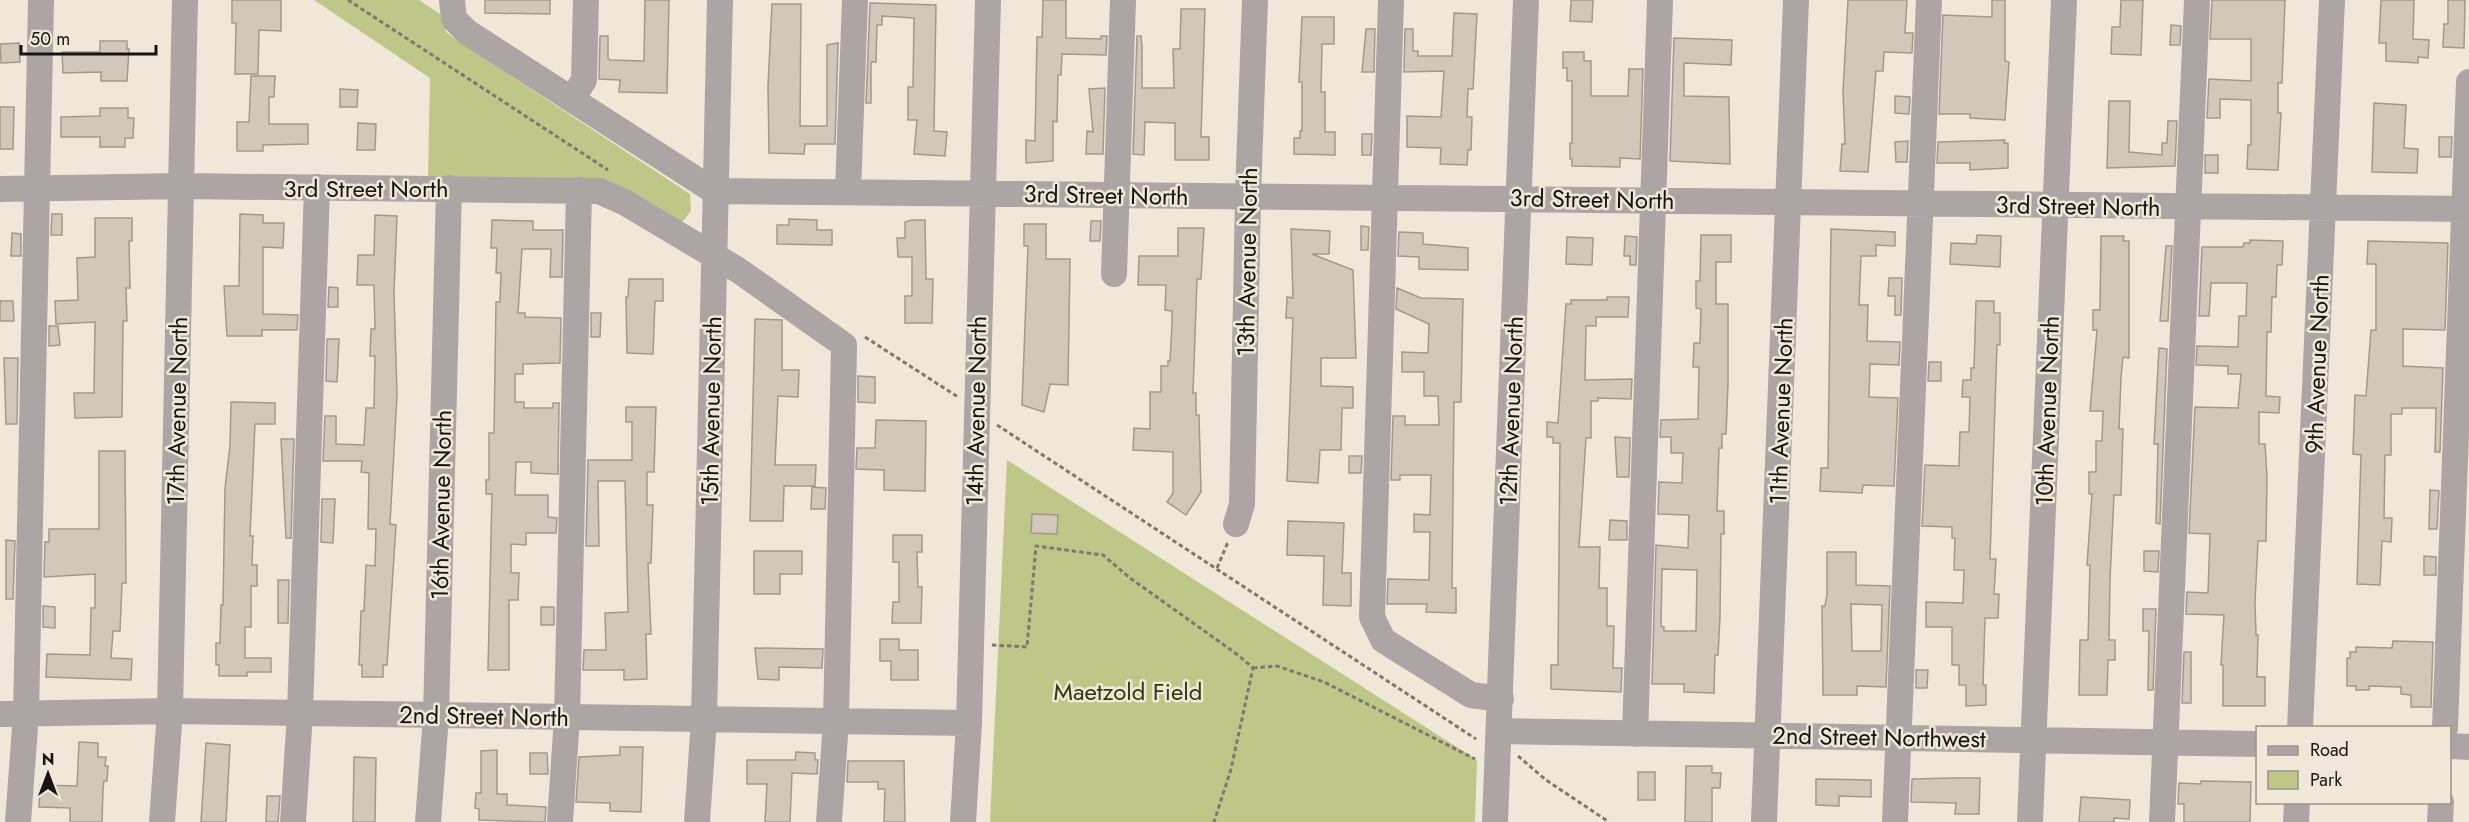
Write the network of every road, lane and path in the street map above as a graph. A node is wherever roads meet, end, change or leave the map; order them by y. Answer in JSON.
{"nodes":[{"id":1,"x":41,"y":0,"type":"edge"},
{"id":2,"x":185,"y":0,"type":"edge"},
{"id":3,"x":586,"y":0,"type":"edge"},
{"id":4,"x":720,"y":0,"type":"edge"},
{"id":5,"x":855,"y":0,"type":"edge"},
{"id":6,"x":988,"y":0,"type":"edge"},
{"id":7,"x":1123,"y":0,"type":"edge"},
{"id":8,"x":1255,"y":0,"type":"edge"},
{"id":9,"x":1391,"y":0,"type":"edge"},
{"id":10,"x":1526,"y":0,"type":"edge"},
{"id":11,"x":1660,"y":0,"type":"edge"},
{"id":12,"x":1796,"y":0,"type":"edge"},
{"id":13,"x":1929,"y":0,"type":"edge"},
{"id":14,"x":2064,"y":0,"type":"edge"},
{"id":15,"x":2197,"y":0,"type":"edge"},
{"id":16,"x":2332,"y":0,"type":"edge"},
{"id":17,"x":448,"y":7,"type":"edge"},
{"id":18,"x":2469,"y":82,"type":"edge"},
{"id":19,"x":572,"y":99,"type":"junction"},
{"id":20,"x":183,"y":186,"type":"junction"},
{"id":21,"x":38,"y":188,"type":"junction"},
{"id":22,"x":317,"y":188,"type":"junction"},
{"id":23,"x":448,"y":188,"type":"junction"},
{"id":24,"x":0,"y":189,"type":"edge"},
{"id":25,"x":579,"y":190,"type":"junction"},
{"id":26,"x":714,"y":191,"type":"junction"},
{"id":27,"x":848,"y":191,"type":"junction"},
{"id":28,"x":982,"y":194,"type":"junction"},
{"id":29,"x":1116,"y":195,"type":"junction"},
{"id":30,"x":1248,"y":196,"type":"junction"},
{"id":31,"x":1384,"y":196,"type":"junction"},
{"id":32,"x":1518,"y":198,"type":"junction"},
{"id":33,"x":1653,"y":200,"type":"junction"},
{"id":34,"x":1789,"y":202,"type":"junction"},
{"id":35,"x":1921,"y":204,"type":"junction"},
{"id":36,"x":2056,"y":205,"type":"junction"},
{"id":37,"x":2188,"y":208,"type":"junction"},
{"id":38,"x":2323,"y":208,"type":"junction"},
{"id":39,"x":2467,"y":209,"type":"edge"},
{"id":40,"x":714,"y":257,"type":"junction"},
{"id":41,"x":1114,"y":274,"type":"dead end"},
{"id":42,"x":994,"y":423,"type":"dead end"},
{"id":43,"x":1236,"y":524,"type":"joint"},
{"id":44,"x":1217,"y":568,"type":"junction"},
{"id":45,"x":995,"y":645,"type":"dead end"},
{"id":46,"x":1253,"y":668,"type":"junction"},
{"id":47,"x":1501,"y":699,"type":"junction"},
{"id":48,"x":170,"y":711,"type":"junction"},
{"id":49,"x":300,"y":713,"type":"junction"},
{"id":50,"x":0,"y":714,"type":"edge"},
{"id":51,"x":26,"y":714,"type":"junction"},
{"id":52,"x":436,"y":716,"type":"junction"},
{"id":53,"x":567,"y":717,"type":"junction"},
{"id":54,"x":704,"y":719,"type":"junction"},
{"id":55,"x":836,"y":721,"type":"junction"},
{"id":56,"x":969,"y":723,"type":"junction"},
{"id":57,"x":2300,"y":726,"type":"edge"},
{"id":58,"x":2445,"y":726,"type":"edge"},
{"id":59,"x":1635,"y":734,"type":"junction"},
{"id":60,"x":1767,"y":735,"type":"junction"},
{"id":61,"x":1489,"y":736,"type":"junction"},
{"id":62,"x":1899,"y":736,"type":"junction"},
{"id":63,"x":2034,"y":739,"type":"junction"},
{"id":64,"x":2166,"y":742,"type":"junction"},
{"id":65,"x":2256,"y":744,"type":"edge"},
{"id":66,"x":2451,"y":746,"type":"edge"},
{"id":67,"x":2469,"y":747,"type":"edge"},
{"id":68,"x":1515,"y":754,"type":"dead end"},
{"id":69,"x":1477,"y":760,"type":"dead end"},
{"id":70,"x":2297,"y":804,"type":"edge"},
{"id":71,"x":2441,"y":804,"type":"edge"},
{"id":72,"x":18,"y":822,"type":"edge"},
{"id":73,"x":162,"y":822,"type":"edge"},
{"id":74,"x":293,"y":822,"type":"edge"},
{"id":75,"x":428,"y":822,"type":"edge"},
{"id":76,"x":560,"y":822,"type":"edge"},
{"id":77,"x":697,"y":822,"type":"edge"},
{"id":78,"x":829,"y":822,"type":"edge"},
{"id":79,"x":963,"y":822,"type":"edge"},
{"id":80,"x":1214,"y":822,"type":"edge"},
{"id":81,"x":1495,"y":822,"type":"edge"},
{"id":82,"x":1609,"y":822,"type":"edge"},
{"id":83,"x":1764,"y":822,"type":"edge"},
{"id":84,"x":1895,"y":822,"type":"edge"},
{"id":85,"x":2030,"y":822,"type":"edge"},
{"id":86,"x":2162,"y":822,"type":"edge"},
{"id":87,"x":2296,"y":822,"type":"edge"},
{"id":88,"x":2440,"y":822,"type":"edge"}],
"edges":[{"from":1,"to":21,"type":"street"},
{"from":2,"to":20,"type":"street","name":"17th Avenue North"},
{"from":3,"to":19,"type":"street"},
{"from":4,"to":26,"type":"street","name":"15th Avenue North"},
{"from":5,"to":27,"type":"street"},
{"from":6,"to":28,"type":"street","name":"14th Avenue North"},
{"from":7,"to":29,"type":"street"},
{"from":8,"to":30,"type":"street","name":"13th Avenue North"},
{"from":9,"to":31,"type":"street"},
{"from":10,"to":32,"type":"street","name":"12th Avenue North"},
{"from":11,"to":33,"type":"street"},
{"from":12,"to":34,"type":"street","name":"11th Avenue North"},
{"from":13,"to":35,"type":"street"},
{"from":14,"to":36,"type":"street","name":"10th Avenue North"},
{"from":15,"to":37,"type":"street"},
{"from":16,"to":38,"type":"street","name":"9th Avenue North"},
{"from":17,"to":19,"type":"street"},
{"from":18,"to":39,"type":"street"},
{"from":19,"to":26,"type":"street"},
{"from":20,"to":21,"type":"street","name":"3rd Street North"},
{"from":20,"to":22,"type":"street","name":"3rd Street North"},
{"from":20,"to":48,"type":"street","name":"17th Avenue North"},
{"from":21,"to":24,"type":"street","name":"3rd Street North"},
{"from":21,"to":51,"type":"street"},
{"from":22,"to":23,"type":"street","name":"3rd Street North"},
{"from":22,"to":49,"type":"street"},
{"from":23,"to":25,"type":"street","name":"3rd Street North"},
{"from":23,"to":52,"type":"street","name":"16th Avenue North"},
{"from":25,"to":40,"type":"street","name":"3rd Street North"},
{"from":25,"to":53,"type":"street"},
{"from":26,"to":27,"type":"street","name":"3rd Street North"},
{"from":26,"to":40,"type":"street","name":"15th Avenue North"},
{"from":27,"to":28,"type":"street","name":"3rd Street North"},
{"from":28,"to":29,"type":"street","name":"3rd Street North"},
{"from":28,"to":56,"type":"street","name":"14th Avenue North"},
{"from":29,"to":30,"type":"street","name":"3rd Street North"},
{"from":29,"to":41,"type":"street"},
{"from":30,"to":31,"type":"street","name":"3rd Street North"},
{"from":30,"to":43,"type":"street","name":"13th Avenue North"},
{"from":31,"to":32,"type":"street","name":"3rd Street North"},
{"from":31,"to":47,"type":"street"},
{"from":32,"to":33,"type":"street","name":"3rd Street North"},
{"from":32,"to":47,"type":"street","name":"12th Avenue North"},
{"from":33,"to":34,"type":"street","name":"3rd Street North"},
{"from":33,"to":59,"type":"street"},
{"from":34,"to":35,"type":"street","name":"3rd Street North"},
{"from":34,"to":60,"type":"street","name":"11th Avenue North"},
{"from":35,"to":36,"type":"street","name":"3rd Street North"},
{"from":35,"to":62,"type":"street"},
{"from":36,"to":37,"type":"street","name":"3rd Street North"},
{"from":36,"to":63,"type":"street","name":"10th Avenue North"},
{"from":37,"to":38,"type":"street","name":"3rd Street North"},
{"from":37,"to":64,"type":"street"},
{"from":38,"to":39,"type":"street","name":"3rd Street North"},
{"from":38,"to":57,"type":"street","name":"9th Avenue North"},
{"from":39,"to":58,"type":"street"},
{"from":40,"to":54,"type":"street","name":"15th Avenue North"},
{"from":40,"to":55,"type":"street","name":"3rd Street North"},
{"from":42,"to":44,"type":"path"},
{"from":43,"to":44,"type":"path"},
{"from":44,"to":61,"type":"path"},
{"from":45,"to":46,"type":"path"},
{"from":46,"to":69,"type":"path"},
{"from":46,"to":80,"type":"path"},
{"from":47,"to":61,"type":"street","name":"12th Avenue North"},
{"from":48,"to":49,"type":"street","name":"2nd Street North"},
{"from":48,"to":51,"type":"street","name":"2nd Street North"},
{"from":48,"to":73,"type":"street","name":"17th Avenue North"},
{"from":49,"to":52,"type":"street","name":"2nd Street North"},
{"from":49,"to":74,"type":"street"},
{"from":50,"to":51,"type":"street","name":"2nd Street North"},
{"from":51,"to":72,"type":"street"},
{"from":52,"to":53,"type":"street","name":"2nd Street North"},
{"from":52,"to":75,"type":"street","name":"16th Avenue North"},
{"from":53,"to":54,"type":"street","name":"2nd Street North"},
{"from":53,"to":76,"type":"street"},
{"from":54,"to":55,"type":"street","name":"2nd Street North"},
{"from":54,"to":77,"type":"street","name":"15th Avenue North"},
{"from":55,"to":56,"type":"street","name":"2nd Street North"},
{"from":55,"to":78,"type":"street"},
{"from":56,"to":79,"type":"street","name":"14th Avenue North"},
{"from":59,"to":60,"type":"street","name":"2nd Street Northwest"},
{"from":59,"to":61,"type":"street","name":"2nd Street Northwest"},
{"from":60,"to":62,"type":"street","name":"2nd Street Northwest"},
{"from":60,"to":83,"type":"street","name":"11th Avenue North"},
{"from":61,"to":81,"type":"street","name":"12th Avenue North"},
{"from":62,"to":63,"type":"street","name":"2nd Street Northwest"},
{"from":62,"to":84,"type":"street"},
{"from":63,"to":64,"type":"street","name":"2nd Street Northwest"},
{"from":63,"to":85,"type":"street","name":"10th Avenue North"},
{"from":64,"to":65,"type":"street","name":"2nd Street Northwest"},
{"from":64,"to":86,"type":"street"},
{"from":66,"to":67,"type":"street"},
{"from":68,"to":82,"type":"path"},
{"from":70,"to":87,"type":"street"},
{"from":71,"to":88,"type":"street"}]}
